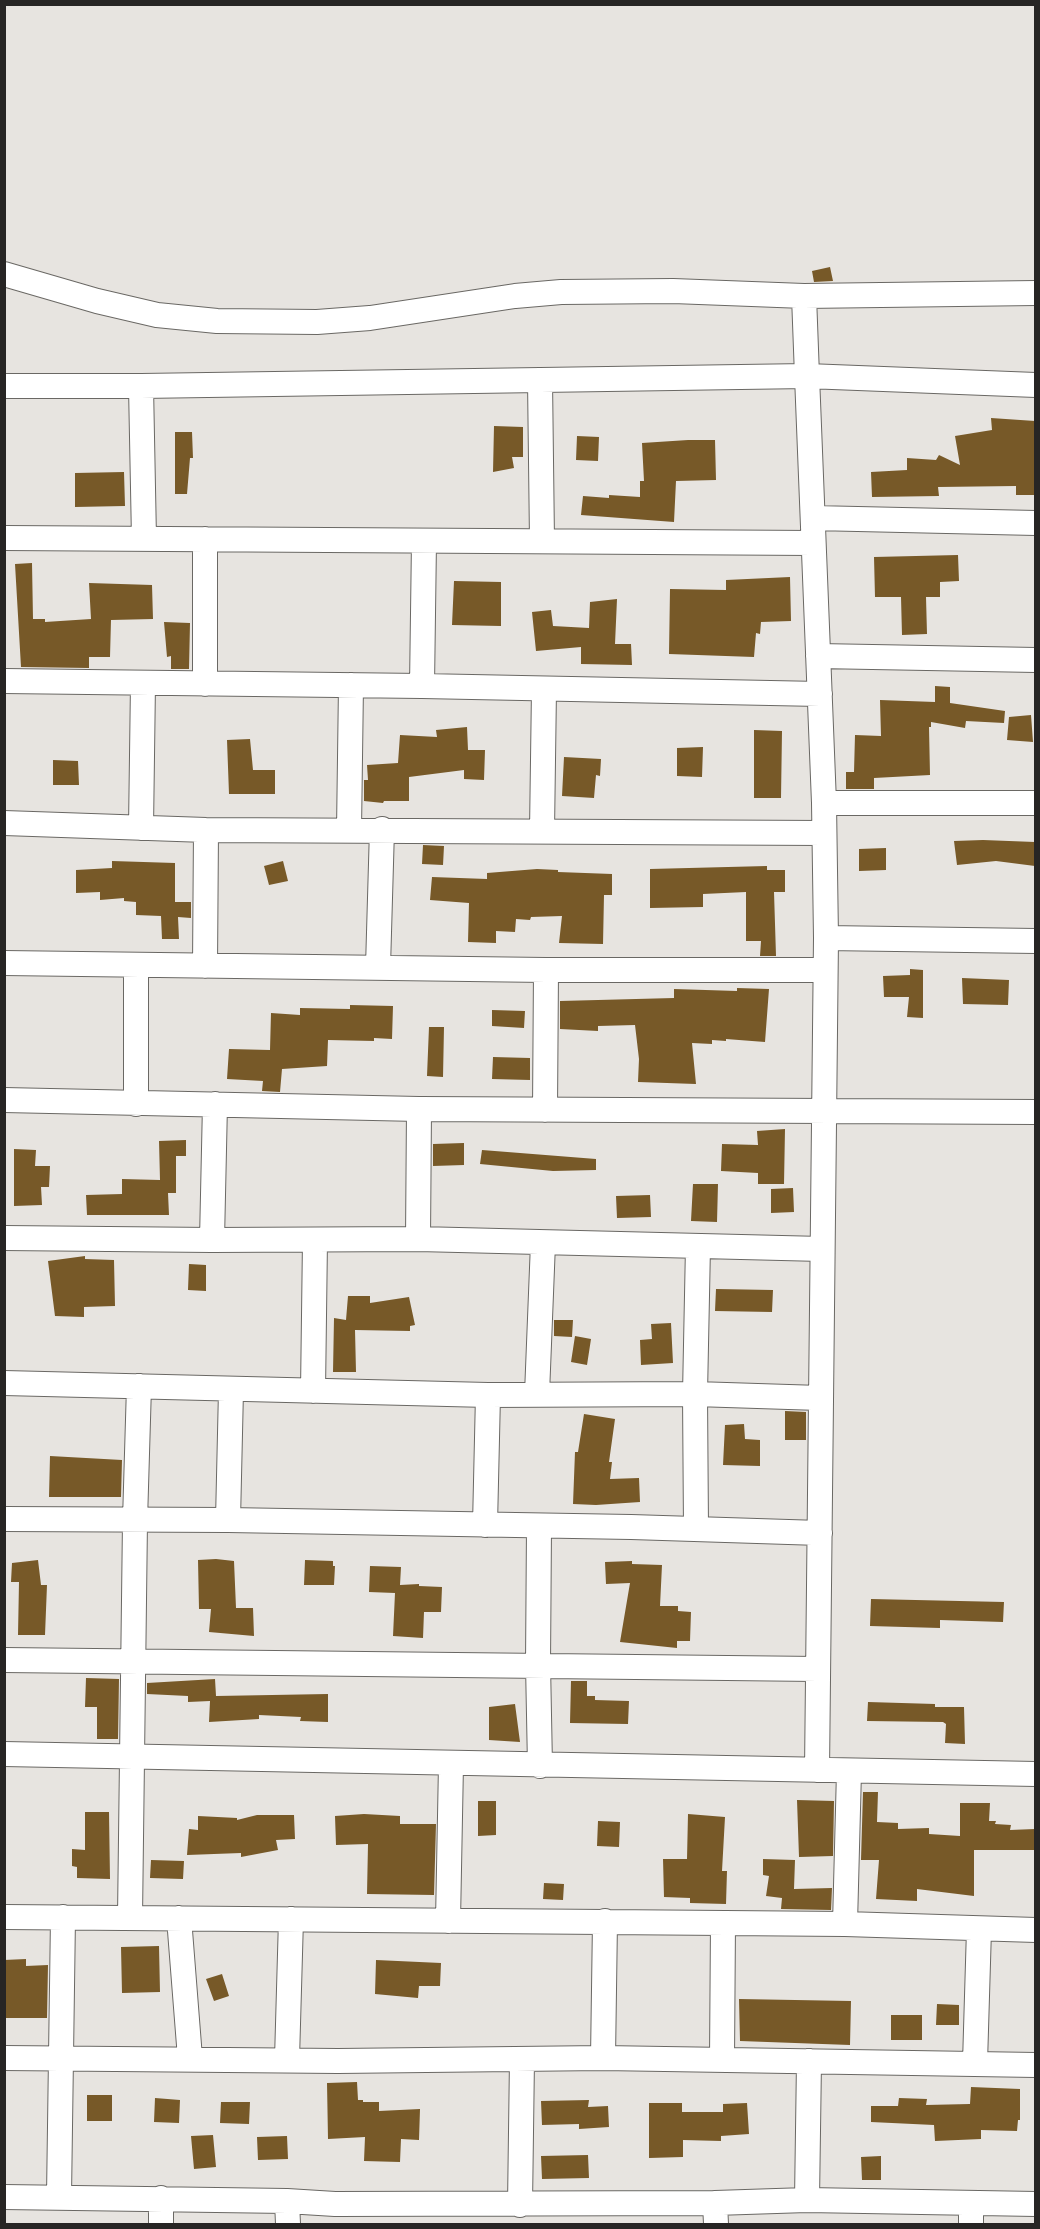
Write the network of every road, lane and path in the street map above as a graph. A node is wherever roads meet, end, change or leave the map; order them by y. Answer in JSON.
{"nodes":[{"id":1,"x":4,"y":274,"type":"edge"},
{"id":2,"x":1035,"y":293,"type":"edge"},
{"id":3,"x":804,"y":296,"type":"junction"},
{"id":4,"x":807,"y":376,"type":"junction"},
{"id":5,"x":540,"y":380,"type":"junction"},
{"id":6,"x":1035,"y":385,"type":"edge"},
{"id":7,"x":4,"y":386,"type":"edge"},
{"id":8,"x":141,"y":386,"type":"junction"},
{"id":9,"x":813,"y":518,"type":"junction"},
{"id":10,"x":1035,"y":523,"type":"edge"},
{"id":11,"x":4,"y":537,"type":"edge"},
{"id":12,"x":144,"y":539,"type":"junction"},
{"id":13,"x":205,"y":539,"type":"junction"},
{"id":14,"x":424,"y":541,"type":"junction"},
{"id":15,"x":542,"y":541,"type":"junction"},
{"id":16,"x":813,"y":543,"type":"junction"},
{"id":17,"x":818,"y":656,"type":"junction"},
{"id":18,"x":1035,"y":660,"type":"edge"},
{"id":19,"x":4,"y":681,"type":"edge"},
{"id":20,"x":143,"y":683,"type":"junction"},
{"id":21,"x":205,"y":684,"type":"junction"},
{"id":22,"x":351,"y":685,"type":"junction"},
{"id":23,"x":422,"y":686,"type":"junction"},
{"id":24,"x":544,"y":689,"type":"junction"},
{"id":25,"x":820,"y":694,"type":"junction"},
{"id":26,"x":824,"y":803,"type":"junction"},
{"id":27,"x":1035,"y":804,"type":"edge"},
{"id":28,"x":4,"y":823,"type":"edge"},
{"id":29,"x":141,"y":828,"type":"junction"},
{"id":30,"x":382,"y":829,"type":"junction"},
{"id":31,"x":206,"y":830,"type":"junction"},
{"id":32,"x":349,"y":830,"type":"junction"},
{"id":33,"x":542,"y":831,"type":"junction"},
{"id":34,"x":824,"y":833,"type":"junction"},
{"id":35,"x":826,"y":938,"type":"junction"},
{"id":36,"x":1035,"y":941,"type":"edge"},
{"id":37,"x":4,"y":963,"type":"edge"},
{"id":38,"x":136,"y":965,"type":"junction"},
{"id":39,"x":205,"y":966,"type":"junction"},
{"id":40,"x":378,"y":967,"type":"junction"},
{"id":41,"x":546,"y":970,"type":"junction"},
{"id":42,"x":825,"y":970,"type":"junction"},
{"id":43,"x":4,"y":1100,"type":"edge"},
{"id":44,"x":136,"y":1104,"type":"junction"},
{"id":45,"x":215,"y":1104,"type":"junction"},
{"id":46,"x":419,"y":1108,"type":"junction"},
{"id":47,"x":544,"y":1110,"type":"junction"},
{"id":48,"x":823,"y":1110,"type":"junction"},
{"id":49,"x":1035,"y":1112,"type":"edge"},
{"id":50,"x":4,"y":1238,"type":"edge"},
{"id":51,"x":418,"y":1239,"type":"junction"},
{"id":52,"x":212,"y":1240,"type":"junction"},
{"id":53,"x":315,"y":1240,"type":"junction"},
{"id":54,"x":543,"y":1243,"type":"junction"},
{"id":55,"x":698,"y":1246,"type":"junction"},
{"id":56,"x":822,"y":1249,"type":"junction"},
{"id":57,"x":4,"y":1383,"type":"edge"},
{"id":58,"x":139,"y":1386,"type":"junction"},
{"id":59,"x":231,"y":1390,"type":"junction"},
{"id":60,"x":313,"y":1391,"type":"junction"},
{"id":61,"x":537,"y":1394,"type":"junction"},
{"id":62,"x":695,"y":1394,"type":"junction"},
{"id":63,"x":488,"y":1395,"type":"junction"},
{"id":64,"x":820,"y":1398,"type":"junction"},
{"id":65,"x":4,"y":1519,"type":"edge"},
{"id":66,"x":228,"y":1520,"type":"junction"},
{"id":67,"x":135,"y":1521,"type":"junction"},
{"id":68,"x":485,"y":1526,"type":"junction"},
{"id":69,"x":539,"y":1527,"type":"junction"},
{"id":70,"x":696,"y":1529,"type":"junction"},
{"id":71,"x":820,"y":1533,"type":"junction"},
{"id":72,"x":4,"y":1660,"type":"edge"},
{"id":73,"x":134,"y":1661,"type":"junction"},
{"id":74,"x":538,"y":1664,"type":"junction"},
{"id":75,"x":817,"y":1669,"type":"junction"},
{"id":76,"x":4,"y":1754,"type":"edge"},
{"id":77,"x":132,"y":1757,"type":"junction"},
{"id":78,"x":451,"y":1764,"type":"junction"},
{"id":79,"x":540,"y":1766,"type":"junction"},
{"id":80,"x":817,"y":1770,"type":"junction"},
{"id":81,"x":849,"y":1771,"type":"junction"},
{"id":82,"x":1035,"y":1774,"type":"edge"},
{"id":83,"x":4,"y":1917,"type":"edge"},
{"id":84,"x":63,"y":1917,"type":"junction"},
{"id":85,"x":130,"y":1917,"type":"junction"},
{"id":86,"x":178,"y":1918,"type":"junction"},
{"id":87,"x":291,"y":1919,"type":"junction"},
{"id":88,"x":448,"y":1921,"type":"junction"},
{"id":89,"x":604,"y":1921,"type":"junction"},
{"id":90,"x":723,"y":1923,"type":"junction"},
{"id":91,"x":845,"y":1924,"type":"junction"},
{"id":92,"x":979,"y":1929,"type":"junction"},
{"id":93,"x":1035,"y":1930,"type":"edge"},
{"id":94,"x":4,"y":2058,"type":"edge"},
{"id":95,"x":60,"y":2058,"type":"junction"},
{"id":96,"x":190,"y":2058,"type":"junction"},
{"id":97,"x":603,"y":2058,"type":"junction"},
{"id":98,"x":287,"y":2059,"type":"junction"},
{"id":99,"x":522,"y":2059,"type":"junction"},
{"id":100,"x":722,"y":2059,"type":"junction"},
{"id":101,"x":809,"y":2061,"type":"junction"},
{"id":102,"x":975,"y":2063,"type":"junction"},
{"id":103,"x":1035,"y":2065,"type":"edge"},
{"id":104,"x":59,"y":2196,"type":"junction"},
{"id":105,"x":4,"y":2197,"type":"edge"},
{"id":106,"x":161,"y":2198,"type":"junction"},
{"id":107,"x":807,"y":2200,"type":"junction"},
{"id":108,"x":1035,"y":2204,"type":"edge"},
{"id":109,"x":520,"y":2205,"type":"junction"},
{"id":110,"x":288,"y":2213,"type":"edge"},
{"id":111,"x":716,"y":2214,"type":"edge"},
{"id":112,"x":971,"y":2214,"type":"edge"},
{"id":113,"x":490,"y":2215,"type":"edge"},
{"id":114,"x":161,"y":2224,"type":"edge"}],
"edges":[{"from":1,"to":3,"type":"street"},
{"from":2,"to":3,"type":"street"},
{"from":3,"to":4,"type":"street"},
{"from":4,"to":5,"type":"street"},
{"from":4,"to":6,"type":"street"},
{"from":4,"to":9,"type":"street"},
{"from":5,"to":8,"type":"street"},
{"from":5,"to":15,"type":"street"},
{"from":7,"to":8,"type":"street"},
{"from":8,"to":12,"type":"street"},
{"from":9,"to":10,"type":"street"},
{"from":9,"to":16,"type":"street"},
{"from":11,"to":12,"type":"street"},
{"from":12,"to":13,"type":"street"},
{"from":13,"to":14,"type":"street"},
{"from":13,"to":21,"type":"street"},
{"from":14,"to":15,"type":"street"},
{"from":14,"to":23,"type":"street"},
{"from":15,"to":16,"type":"street"},
{"from":16,"to":17,"type":"street"},
{"from":17,"to":18,"type":"street"},
{"from":17,"to":25,"type":"street"},
{"from":19,"to":20,"type":"street"},
{"from":20,"to":21,"type":"street"},
{"from":20,"to":29,"type":"street"},
{"from":21,"to":22,"type":"street"},
{"from":22,"to":23,"type":"street"},
{"from":22,"to":32,"type":"street"},
{"from":23,"to":24,"type":"street"},
{"from":24,"to":25,"type":"street"},
{"from":24,"to":33,"type":"street"},
{"from":25,"to":26,"type":"street"},
{"from":26,"to":27,"type":"street"},
{"from":26,"to":34,"type":"street"},
{"from":28,"to":29,"type":"street"},
{"from":29,"to":31,"type":"street"},
{"from":30,"to":32,"type":"street"},
{"from":30,"to":33,"type":"street"},
{"from":30,"to":40,"type":"street"},
{"from":31,"to":32,"type":"street"},
{"from":31,"to":39,"type":"street"},
{"from":33,"to":34,"type":"street"},
{"from":34,"to":35,"type":"street"},
{"from":35,"to":36,"type":"street"},
{"from":35,"to":42,"type":"street"},
{"from":37,"to":38,"type":"street"},
{"from":38,"to":39,"type":"street"},
{"from":38,"to":44,"type":"street"},
{"from":39,"to":40,"type":"street"},
{"from":40,"to":41,"type":"street"},
{"from":41,"to":42,"type":"street"},
{"from":41,"to":47,"type":"street"},
{"from":42,"to":48,"type":"street"},
{"from":43,"to":44,"type":"street"},
{"from":44,"to":45,"type":"street"},
{"from":45,"to":46,"type":"street"},
{"from":45,"to":52,"type":"street"},
{"from":46,"to":47,"type":"street"},
{"from":46,"to":51,"type":"street"},
{"from":47,"to":48,"type":"street"},
{"from":48,"to":49,"type":"street"},
{"from":48,"to":56,"type":"street"},
{"from":50,"to":52,"type":"street"},
{"from":51,"to":53,"type":"street"},
{"from":51,"to":54,"type":"street"},
{"from":52,"to":53,"type":"street"},
{"from":53,"to":60,"type":"street"},
{"from":54,"to":55,"type":"street"},
{"from":54,"to":61,"type":"street"},
{"from":55,"to":56,"type":"street"},
{"from":55,"to":62,"type":"street"},
{"from":56,"to":64,"type":"street"},
{"from":57,"to":58,"type":"street"},
{"from":58,"to":59,"type":"street"},
{"from":58,"to":67,"type":"street"},
{"from":59,"to":60,"type":"street"},
{"from":59,"to":66,"type":"street"},
{"from":60,"to":63,"type":"street"},
{"from":61,"to":62,"type":"street"},
{"from":61,"to":63,"type":"street"},
{"from":62,"to":64,"type":"street"},
{"from":62,"to":70,"type":"street"},
{"from":63,"to":68,"type":"street"},
{"from":64,"to":71,"type":"street"},
{"from":65,"to":67,"type":"street"},
{"from":66,"to":67,"type":"street"},
{"from":66,"to":68,"type":"street"},
{"from":67,"to":73,"type":"street"},
{"from":68,"to":69,"type":"street"},
{"from":69,"to":70,"type":"street"},
{"from":69,"to":74,"type":"street"},
{"from":70,"to":71,"type":"street"},
{"from":71,"to":75,"type":"street"},
{"from":72,"to":73,"type":"street"},
{"from":73,"to":74,"type":"street"},
{"from":73,"to":77,"type":"street"},
{"from":74,"to":75,"type":"street"},
{"from":74,"to":79,"type":"street"},
{"from":75,"to":80,"type":"street"},
{"from":76,"to":77,"type":"street"},
{"from":77,"to":78,"type":"street"},
{"from":77,"to":85,"type":"street"},
{"from":78,"to":79,"type":"street"},
{"from":78,"to":88,"type":"street"},
{"from":79,"to":80,"type":"street"},
{"from":80,"to":81,"type":"street"},
{"from":81,"to":82,"type":"street"},
{"from":81,"to":91,"type":"street"},
{"from":83,"to":84,"type":"street"},
{"from":84,"to":85,"type":"street"},
{"from":84,"to":95,"type":"street"},
{"from":85,"to":86,"type":"street"},
{"from":86,"to":87,"type":"street"},
{"from":86,"to":96,"type":"street"},
{"from":87,"to":88,"type":"street"},
{"from":87,"to":98,"type":"street"},
{"from":88,"to":89,"type":"street"},
{"from":89,"to":90,"type":"street"},
{"from":89,"to":97,"type":"street"},
{"from":90,"to":91,"type":"street"},
{"from":90,"to":100,"type":"street"},
{"from":91,"to":92,"type":"street"},
{"from":92,"to":93,"type":"street"},
{"from":92,"to":102,"type":"street"},
{"from":94,"to":95,"type":"street"},
{"from":95,"to":96,"type":"street"},
{"from":95,"to":104,"type":"street"},
{"from":96,"to":98,"type":"street"},
{"from":97,"to":99,"type":"street"},
{"from":97,"to":100,"type":"street"},
{"from":98,"to":99,"type":"street"},
{"from":99,"to":109,"type":"street"},
{"from":100,"to":101,"type":"street"},
{"from":101,"to":102,"type":"street"},
{"from":101,"to":107,"type":"street"},
{"from":102,"to":103,"type":"street"},
{"from":104,"to":105,"type":"street"},
{"from":104,"to":106,"type":"street"},
{"from":106,"to":110,"type":"street"},
{"from":106,"to":114,"type":"street"},
{"from":107,"to":111,"type":"street"},
{"from":107,"to":112,"type":"street"},
{"from":108,"to":112,"type":"street"},
{"from":109,"to":111,"type":"street"},
{"from":109,"to":113,"type":"street"},
{"from":110,"to":113,"type":"street"}]}
